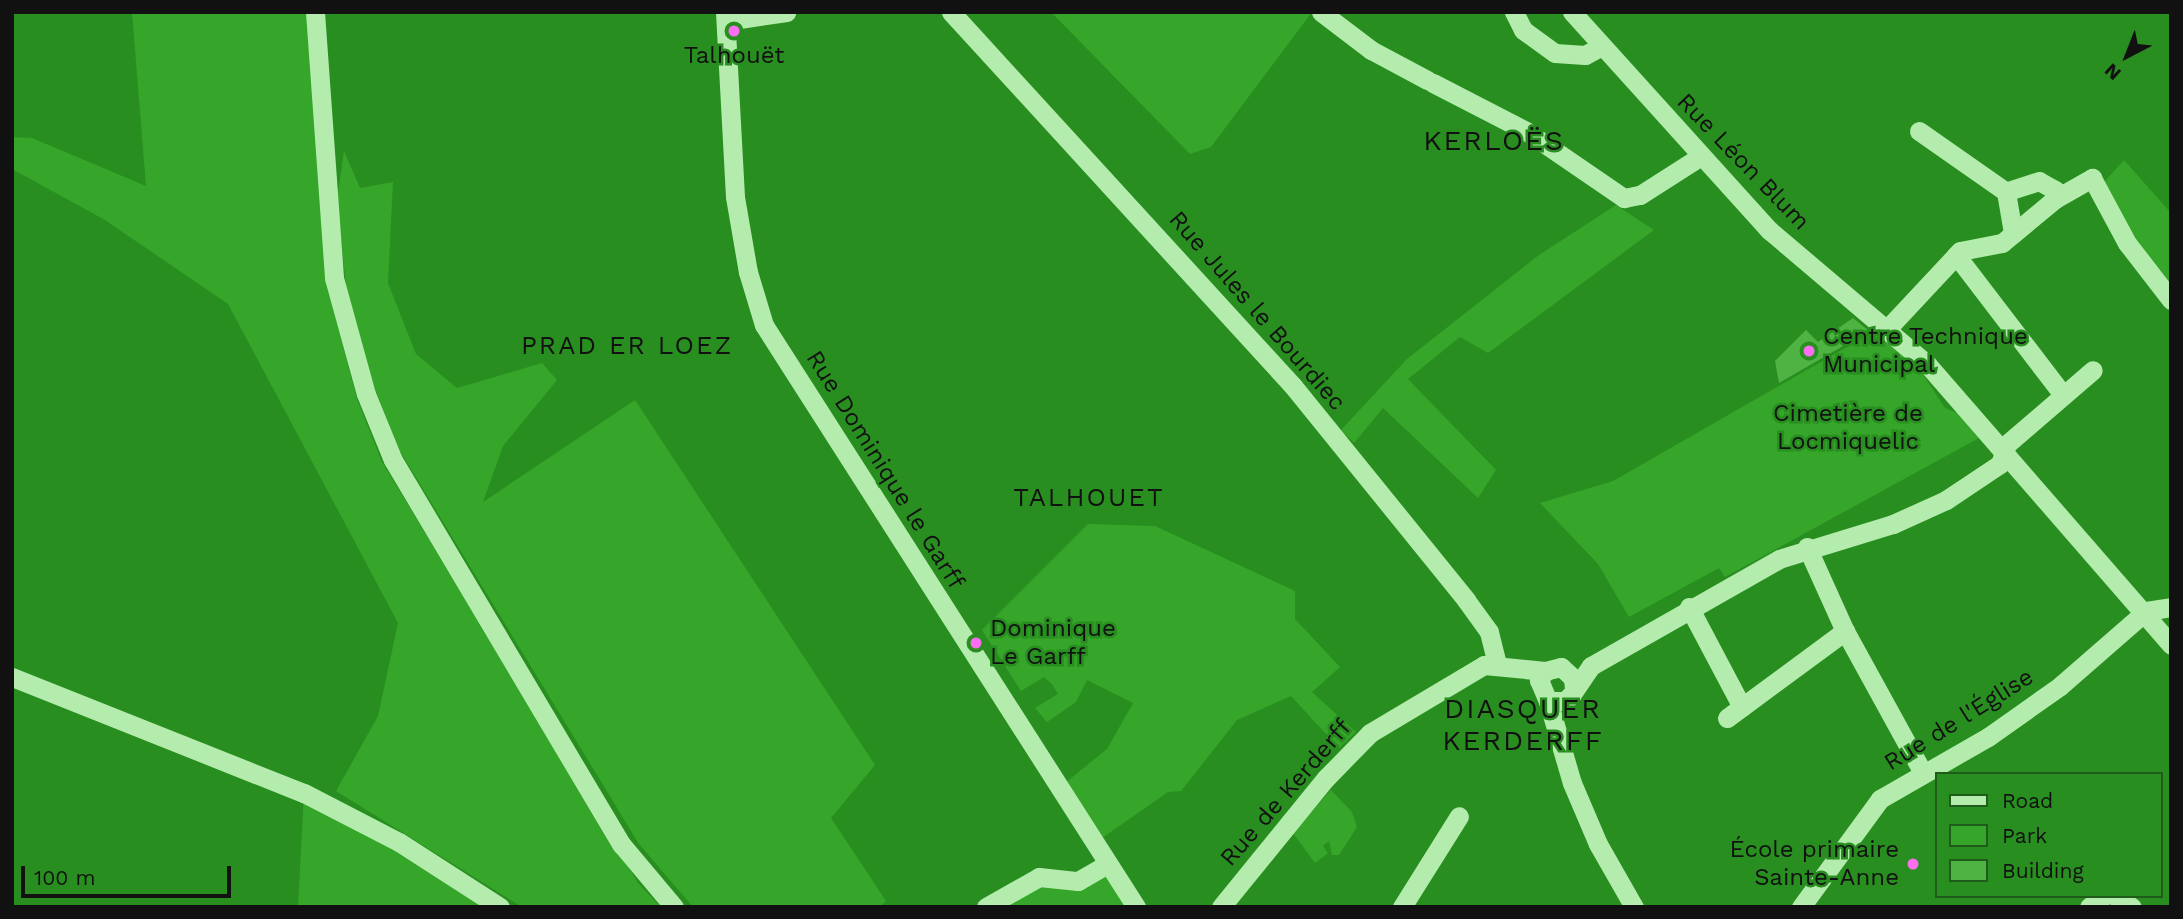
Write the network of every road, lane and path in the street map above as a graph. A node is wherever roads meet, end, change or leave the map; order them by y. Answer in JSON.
{"nodes":[{"id":1,"x":315,"y":12,"type":"edge"},
{"id":2,"x":786,"y":12,"type":"edge"},
{"id":3,"x":951,"y":12,"type":"edge"},
{"id":4,"x":1321,"y":12,"type":"edge"},
{"id":5,"x":1514,"y":12,"type":"edge"},
{"id":6,"x":1572,"y":12,"type":"edge"},
{"id":7,"x":725,"y":17,"type":"edge"},
{"id":8,"x":1602,"y":46,"type":"junction"},
{"id":9,"x":1919,"y":131,"type":"dead end"},
{"id":10,"x":1700,"y":156,"type":"junction"},
{"id":11,"x":2006,"y":192,"type":"junction"},
{"id":12,"x":2055,"y":199,"type":"junction"},
{"id":13,"x":2013,"y":233,"type":"junction"},
{"id":14,"x":1956,"y":255,"type":"junction"},
{"id":15,"x":2171,"y":300,"type":"edge"},
{"id":16,"x":1888,"y":328,"type":"junction"},
{"id":17,"x":2093,"y":370,"type":"dead end"},
{"id":18,"x":2063,"y":395,"type":"junction"},
{"id":19,"x":2003,"y":453,"type":"junction"},
{"id":20,"x":1807,"y":547,"type":"junction"},
{"id":21,"x":1689,"y":607,"type":"junction"},
{"id":22,"x":2171,"y":607,"type":"edge"},
{"id":23,"x":2142,"y":614,"type":"junction"},
{"id":24,"x":1845,"y":631,"type":"junction"},
{"id":25,"x":2171,"y":645,"type":"edge"},
{"id":26,"x":1501,"y":664,"type":"junction"},
{"id":27,"x":1591,"y":666,"type":"junction"},
{"id":28,"x":1566,"y":669,"type":"junction"},
{"id":29,"x":1545,"y":671,"type":"junction"},
{"id":30,"x":12,"y":677,"type":"edge"},
{"id":31,"x":1557,"y":696,"type":"junction"},
{"id":32,"x":1923,"y":774,"type":"junction"},
{"id":33,"x":1459,"y":816,"type":"dead end"},
{"id":34,"x":1108,"y":864,"type":"junction"},
{"id":35,"x":500,"y":907,"type":"edge"},
{"id":36,"x":674,"y":907,"type":"edge"},
{"id":37,"x":986,"y":907,"type":"edge"},
{"id":38,"x":1136,"y":907,"type":"edge"},
{"id":39,"x":1221,"y":907,"type":"edge"},
{"id":40,"x":1402,"y":907,"type":"edge"},
{"id":41,"x":1634,"y":907,"type":"edge"},
{"id":42,"x":1801,"y":907,"type":"edge"}],
"edges":[{"from":1,"to":36,"type":"street"},
{"from":2,"to":7,"type":"street"},
{"from":3,"to":26,"type":"street","name":"Rue Jules le Bourdiec"},
{"from":4,"to":10,"type":"street"},
{"from":5,"to":8,"type":"street"},
{"from":6,"to":8,"type":"street","name":"Rue Léon Blum"},
{"from":7,"to":34,"type":"street","name":"Rue Dominique le Garff"},
{"from":8,"to":10,"type":"street","name":"Rue Léon Blum"},
{"from":9,"to":11,"type":"street"},
{"from":10,"to":16,"type":"street","name":"Rue Léon Blum"},
{"from":11,"to":12,"type":"street"},
{"from":11,"to":13,"type":"street"},
{"from":12,"to":13,"type":"street"},
{"from":12,"to":15,"type":"street"},
{"from":13,"to":14,"type":"street"},
{"from":14,"to":16,"type":"street"},
{"from":14,"to":18,"type":"street"},
{"from":16,"to":19,"type":"street","name":"Rue Léon Blum"},
{"from":17,"to":18,"type":"street"},
{"from":18,"to":19,"type":"street"},
{"from":19,"to":20,"type":"street"},
{"from":19,"to":23,"type":"street","name":"Rue Léon Blum"},
{"from":20,"to":21,"type":"street"},
{"from":20,"to":24,"type":"street"},
{"from":21,"to":24,"type":"street"},
{"from":21,"to":27,"type":"street"},
{"from":22,"to":23,"type":"street","name":"Rue de l'Église"},
{"from":23,"to":25,"type":"street","name":"Rue Léon Blum"},
{"from":23,"to":32,"type":"street","name":"Rue de l'Église"},
{"from":24,"to":32,"type":"street"},
{"from":26,"to":29,"type":"street"},
{"from":26,"to":31,"type":"street"},
{"from":26,"to":39,"type":"street","name":"Rue de Kerderff"},
{"from":27,"to":28,"type":"street"},
{"from":27,"to":31,"type":"street"},
{"from":28,"to":29,"type":"street"},
{"from":28,"to":31,"type":"street"},
{"from":29,"to":31,"type":"street"},
{"from":30,"to":35,"type":"street"},
{"from":31,"to":41,"type":"street"},
{"from":32,"to":42,"type":"street","name":"Rue de l'Église"},
{"from":33,"to":40,"type":"street"},
{"from":34,"to":37,"type":"street"},
{"from":34,"to":38,"type":"street","name":"Rue Dominique le Garff"}]}
